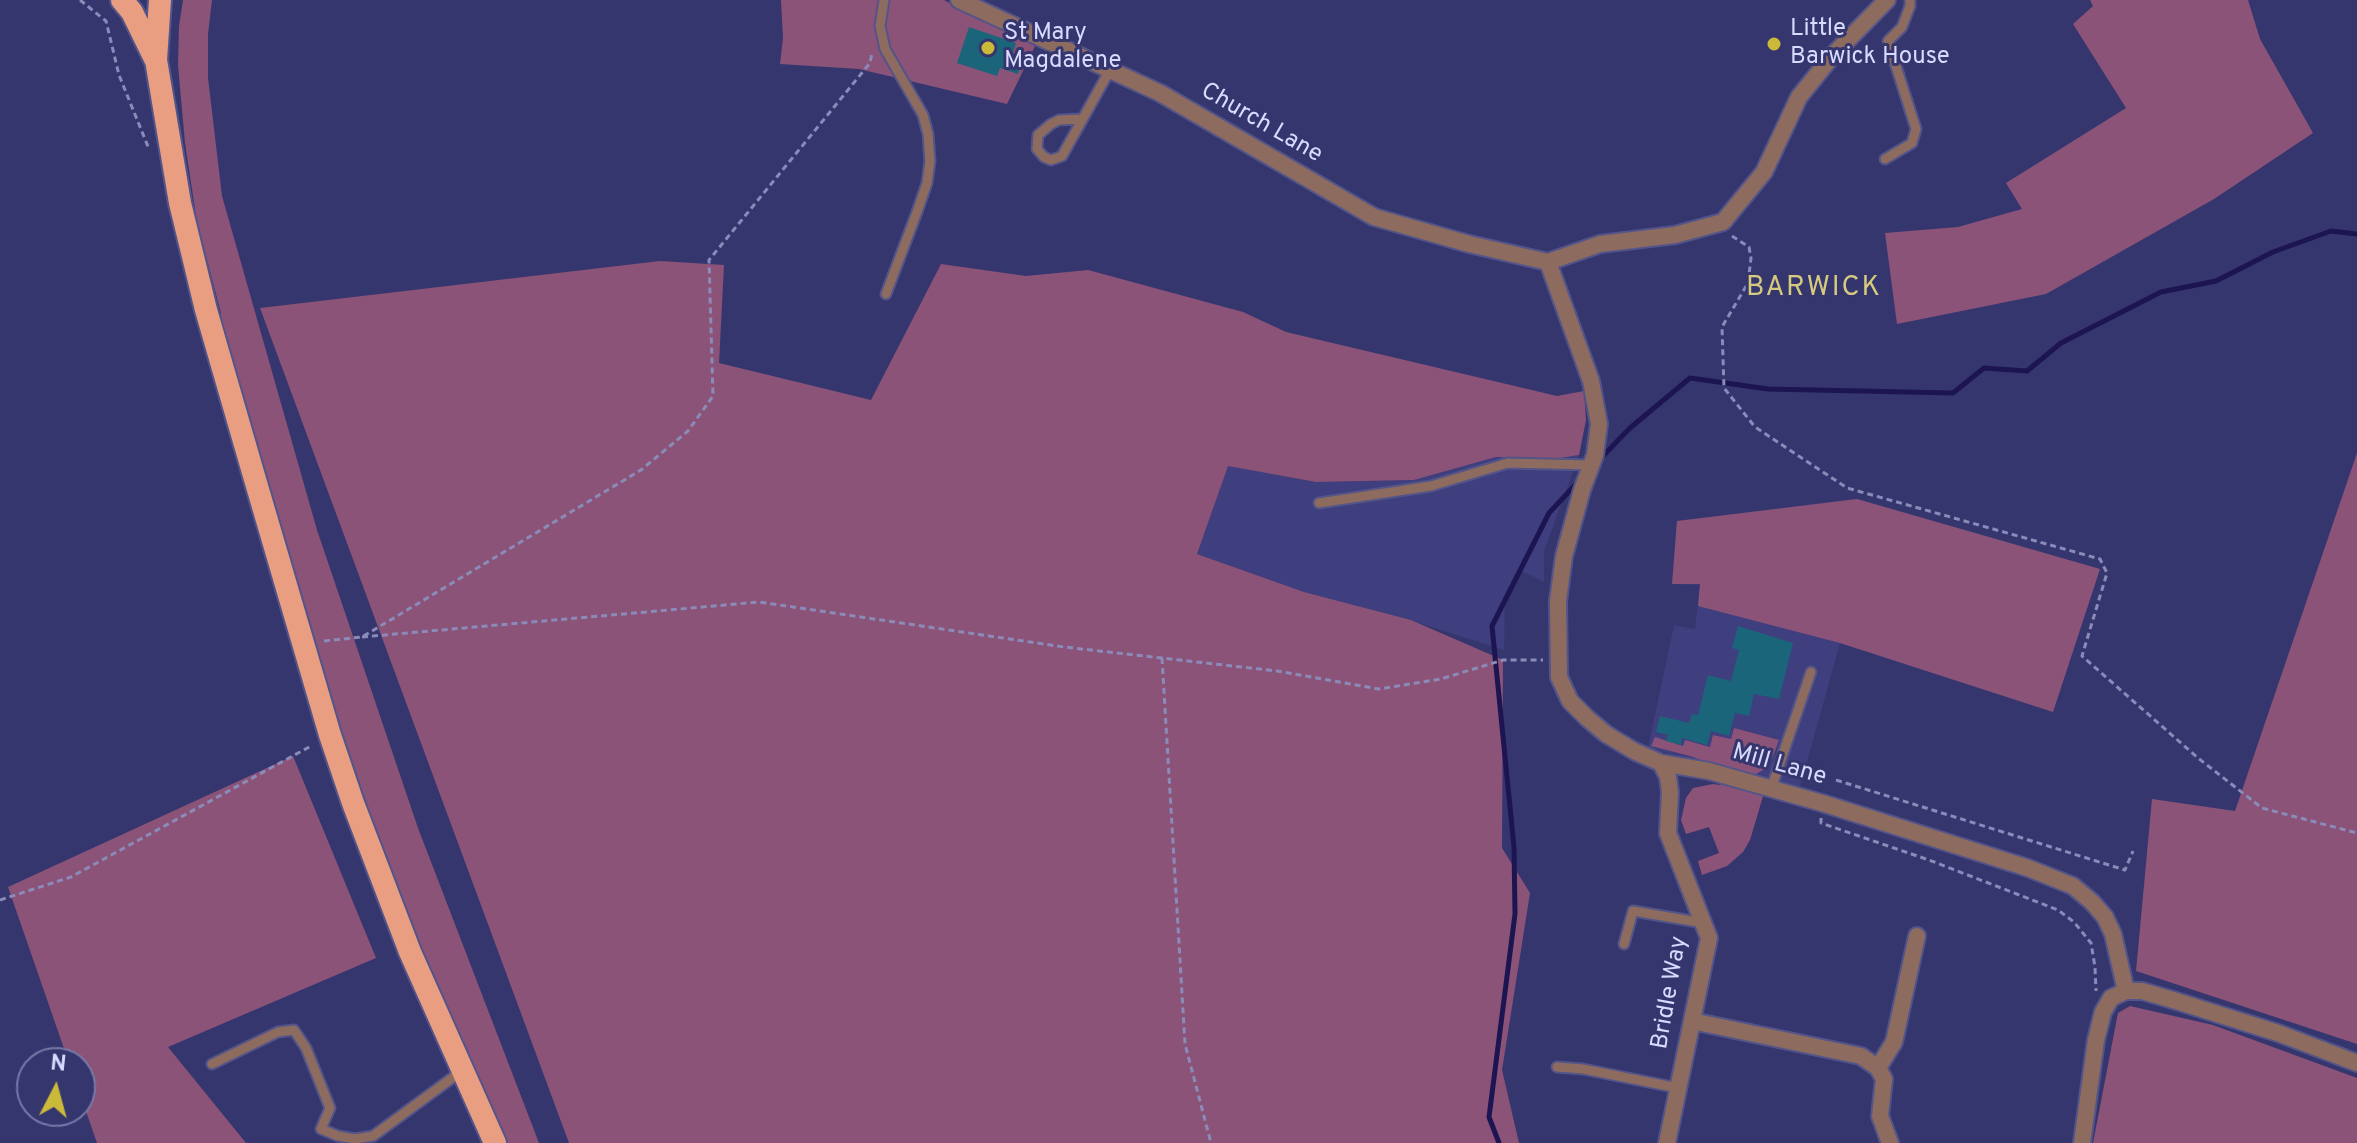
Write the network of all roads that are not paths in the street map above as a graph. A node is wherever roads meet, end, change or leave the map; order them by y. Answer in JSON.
{"nodes":[{"id":1,"x":122,"y":0,"type":"edge"},
{"id":2,"x":160,"y":0,"type":"edge"},
{"id":3,"x":884,"y":0,"type":"edge"},
{"id":4,"x":959,"y":0,"type":"edge"},
{"id":5,"x":1887,"y":0,"type":"edge"},
{"id":6,"x":1910,"y":0,"type":"edge"},
{"id":7,"x":156,"y":60,"type":"junction"},
{"id":8,"x":1110,"y":70,"type":"junction"},
{"id":9,"x":1082,"y":119,"type":"junction"},
{"id":10,"x":1885,"y":159,"type":"dead end"},
{"id":11,"x":1548,"y":262,"type":"junction"},
{"id":12,"x":886,"y":294,"type":"dead end"},
{"id":13,"x":1591,"y":465,"type":"junction"},
{"id":14,"x":1319,"y":503,"type":"dead end"},
{"id":15,"x":1811,"y":672,"type":"dead end"},
{"id":16,"x":1661,"y":763,"type":"junction"},
{"id":17,"x":1771,"y":789,"type":"junction"},
{"id":18,"x":1704,"y":923,"type":"junction"},
{"id":19,"x":1917,"y":936,"type":"dead end"},
{"id":20,"x":1624,"y":944,"type":"dead end"},
{"id":21,"x":2126,"y":991,"type":"junction"},
{"id":22,"x":1692,"y":1021,"type":"junction"},
{"id":23,"x":2357,"y":1063,"type":"edge"},
{"id":24,"x":212,"y":1064,"type":"dead end"},
{"id":25,"x":1557,"y":1067,"type":"dead end"},
{"id":26,"x":1878,"y":1068,"type":"junction"},
{"id":27,"x":463,"y":1070,"type":"junction"},
{"id":28,"x":1678,"y":1088,"type":"junction"},
{"id":29,"x":495,"y":1143,"type":"edge"},
{"id":30,"x":1667,"y":1143,"type":"edge"},
{"id":31,"x":1890,"y":1143,"type":"edge"},
{"id":32,"x":2082,"y":1143,"type":"edge"}],
"edges":[{"from":1,"to":7,"type":"highway"},
{"from":2,"to":7,"type":"highway"},
{"from":3,"to":12,"type":"lane"},
{"from":4,"to":8,"type":"street","name":"Church Lane"},
{"from":5,"to":11,"type":"street"},
{"from":6,"to":10,"type":"lane"},
{"from":7,"to":27,"type":"highway"},
{"from":8,"to":9,"type":"lane"},
{"from":8,"to":11,"type":"street","name":"Church Lane"},
{"from":9,"to":9,"type":"lane"},
{"from":11,"to":13,"type":"street","name":"Mill Lane"},
{"from":13,"to":14,"type":"lane"},
{"from":13,"to":16,"type":"street","name":"Mill Lane"},
{"from":15,"to":17,"type":"lane"},
{"from":16,"to":17,"type":"street","name":"Mill Lane"},
{"from":16,"to":18,"type":"street","name":"Bridle Way"},
{"from":17,"to":21,"type":"street","name":"Mill Lane"},
{"from":18,"to":20,"type":"lane"},
{"from":18,"to":22,"type":"street","name":"Bridle Way"},
{"from":19,"to":26,"type":"street"},
{"from":21,"to":23,"type":"street"},
{"from":21,"to":32,"type":"street"},
{"from":22,"to":26,"type":"street"},
{"from":22,"to":28,"type":"street","name":"Bridle Way"},
{"from":24,"to":27,"type":"lane"},
{"from":25,"to":28,"type":"lane"},
{"from":26,"to":31,"type":"street"},
{"from":27,"to":29,"type":"highway"},
{"from":28,"to":30,"type":"street","name":"Bridle Way"}]}
